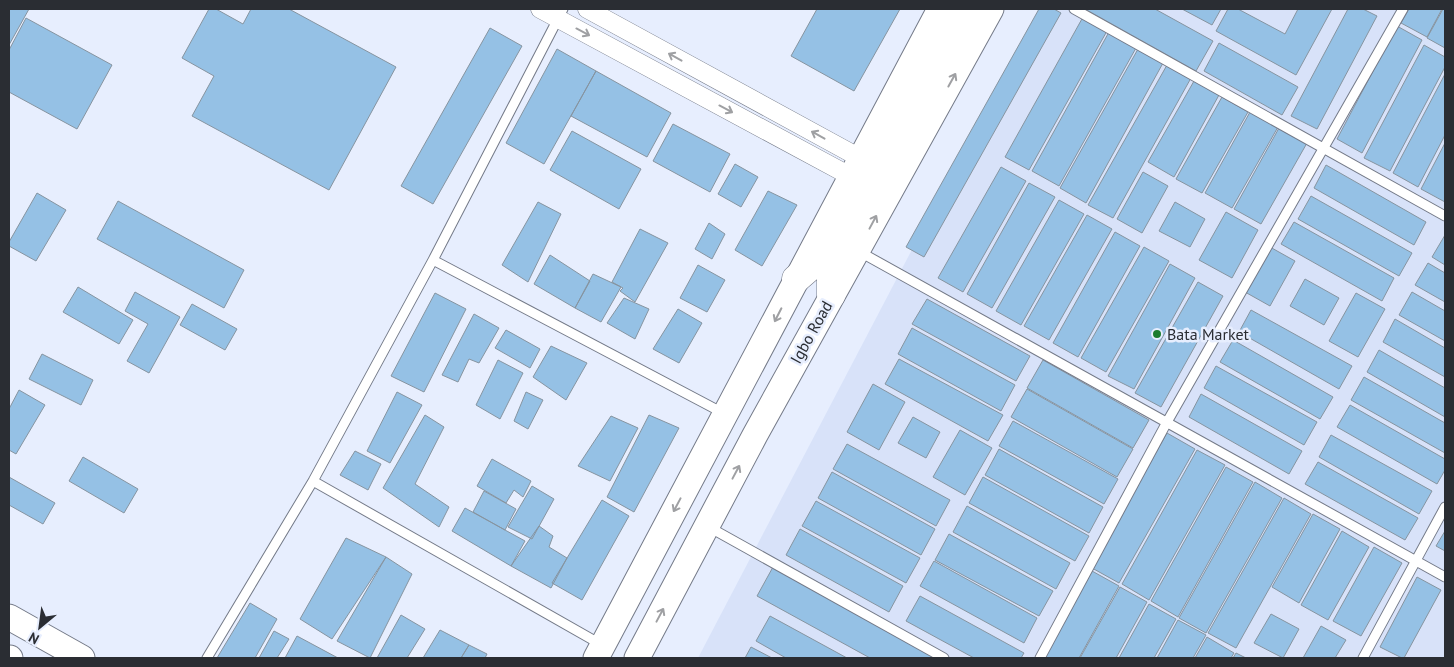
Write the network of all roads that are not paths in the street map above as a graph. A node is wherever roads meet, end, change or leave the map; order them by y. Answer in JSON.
{"nodes":[{"id":1,"x":540,"y":9,"type":"edge"},
{"id":2,"x":587,"y":9,"type":"edge"},
{"id":3,"x":940,"y":9,"type":"edge"},
{"id":4,"x":955,"y":9,"type":"edge"},
{"id":5,"x":967,"y":9,"type":"edge"},
{"id":6,"x":991,"y":9,"type":"edge"},
{"id":7,"x":1074,"y":9,"type":"edge"},
{"id":8,"x":1403,"y":9,"type":"edge"},
{"id":9,"x":560,"y":14,"type":"edge"},
{"id":10,"x":1324,"y":149,"type":"junction"},
{"id":11,"x":855,"y":167,"type":"junction"},
{"id":12,"x":850,"y":209,"type":"junction"},
{"id":13,"x":1445,"y":216,"type":"edge"},
{"id":14,"x":858,"y":251,"type":"junction"},
{"id":15,"x":433,"y":260,"type":"junction"},
{"id":16,"x":796,"y":279,"type":"junction"},
{"id":17,"x":832,"y":295,"type":"junction"},
{"id":18,"x":726,"y":415,"type":"junction"},
{"id":19,"x":1167,"y":422,"type":"junction"},
{"id":20,"x":312,"y":481,"type":"junction"},
{"id":21,"x":1445,"y":507,"type":"edge"},
{"id":22,"x":707,"y":526,"type":"junction"},
{"id":23,"x":1416,"y":560,"type":"junction"},
{"id":24,"x":1445,"y":576,"type":"edge"},
{"id":25,"x":9,"y":617,"type":"edge"},
{"id":26,"x":599,"y":652,"type":"edge"},
{"id":27,"x":82,"y":658,"type":"edge"},
{"id":28,"x":207,"y":658,"type":"edge"},
{"id":29,"x":637,"y":658,"type":"edge"},
{"id":30,"x":944,"y":658,"type":"edge"},
{"id":31,"x":1040,"y":658,"type":"edge"},
{"id":32,"x":1363,"y":658,"type":"edge"}],
"edges":[{"from":1,"to":9,"type":"street"},
{"from":11,"to":2,"type":"street","one_way":true},
{"from":3,"to":11,"type":"street"},
{"from":4,"to":12,"type":"main road"},
{"from":5,"to":12,"type":"main road"},
{"from":14,"to":6,"type":"street","name":"Igbo Road","one_way":true},
{"from":7,"to":10,"type":"lane"},
{"from":8,"to":10,"type":"lane"},
{"from":9,"to":11,"type":"street","one_way":true},
{"from":9,"to":15,"type":"lane"},
{"from":10,"to":13,"type":"lane"},
{"from":10,"to":19,"type":"lane"},
{"from":11,"to":16,"type":"street"},
{"from":12,"to":16,"type":"main road"},
{"from":12,"to":17,"type":"main road"},
{"from":14,"to":17,"type":"street","name":"Igbo Road"},
{"from":14,"to":19,"type":"lane"},
{"from":15,"to":18,"type":"lane"},
{"from":15,"to":20,"type":"lane"},
{"from":16,"to":18,"type":"street","one_way":true},
{"from":22,"to":17,"type":"street","name":"Igbo Road","one_way":true},
{"from":18,"to":26,"type":"street","one_way":true},
{"from":19,"to":23,"type":"lane"},
{"from":19,"to":31,"type":"lane"},
{"from":20,"to":26,"type":"lane"},
{"from":20,"to":28,"type":"lane"},
{"from":21,"to":23,"type":"lane"},
{"from":29,"to":22,"type":"street","name":"Igbo Road","one_way":true},
{"from":22,"to":30,"type":"lane"},
{"from":23,"to":24,"type":"lane"},
{"from":23,"to":32,"type":"lane"},
{"from":25,"to":27,"type":"street"}]}
